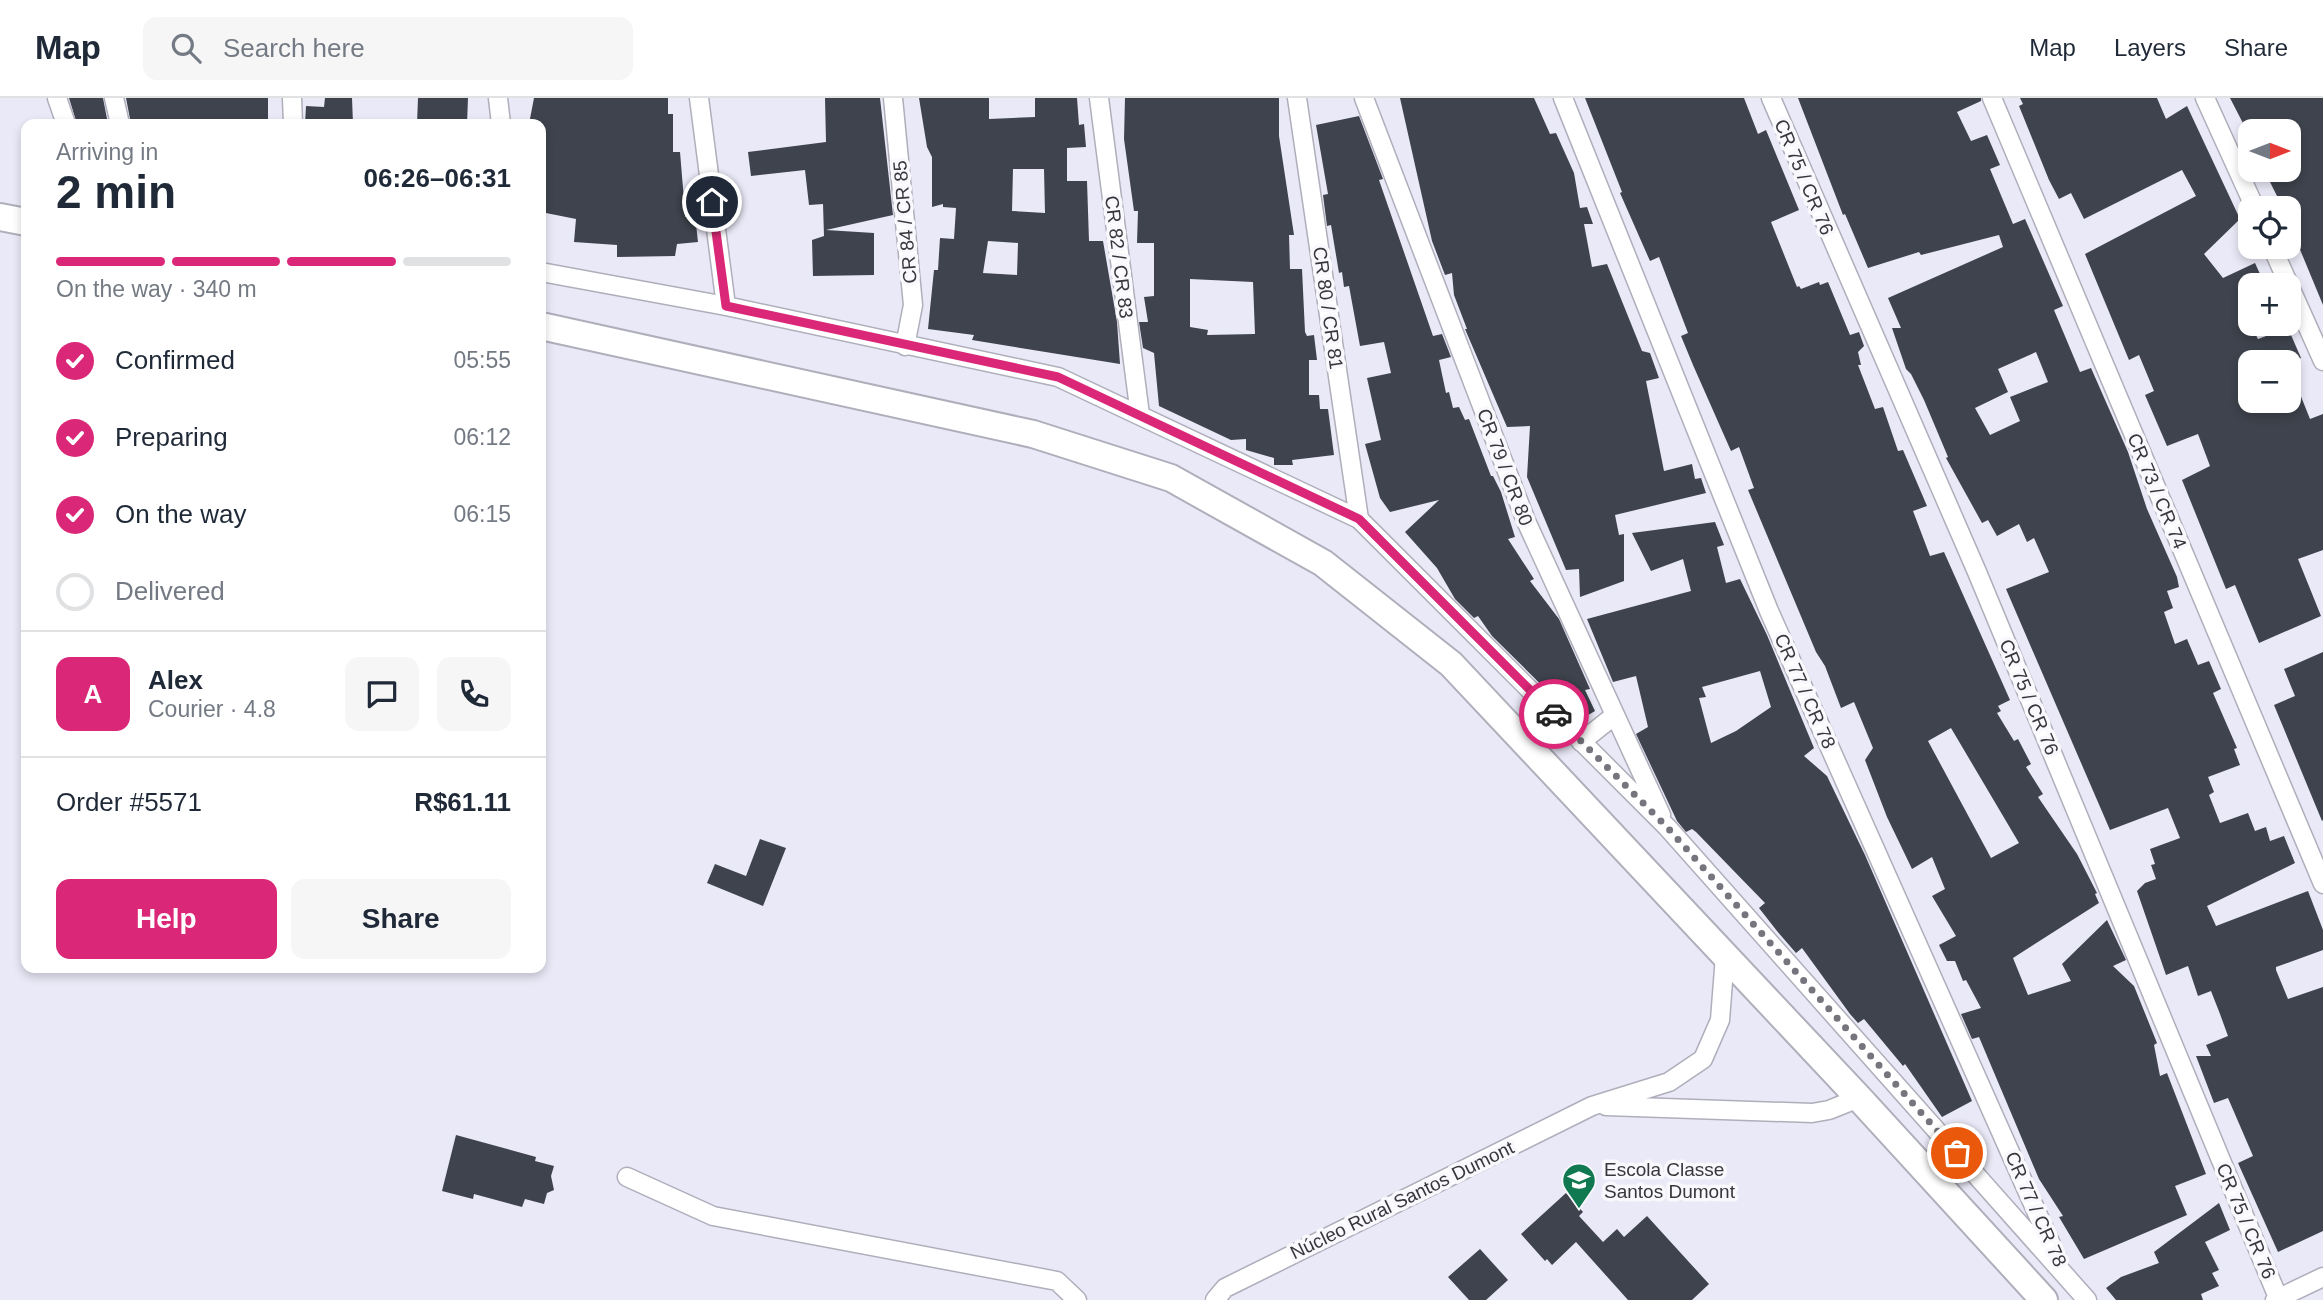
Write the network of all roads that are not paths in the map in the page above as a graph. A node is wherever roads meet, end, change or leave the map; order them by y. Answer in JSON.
{"nodes":[{"id":1,"x":57,"y":98,"type":"edge"},
{"id":2,"x":114,"y":98,"type":"edge"},
{"id":3,"x":292,"y":98,"type":"edge"},
{"id":4,"x":498,"y":98,"type":"edge"},
{"id":5,"x":699,"y":98,"type":"edge"},
{"id":6,"x":893,"y":98,"type":"edge"},
{"id":7,"x":1099,"y":98,"type":"edge"},
{"id":8,"x":1297,"y":98,"type":"edge"},
{"id":9,"x":1364,"y":98,"type":"edge"},
{"id":10,"x":1563,"y":98,"type":"edge"},
{"id":11,"x":1771,"y":98,"type":"edge"},
{"id":12,"x":1992,"y":98,"type":"edge"},
{"id":13,"x":2205,"y":98,"type":"edge"},
{"id":14,"x":64,"y":119,"type":"edge"},
{"id":15,"x":119,"y":119,"type":"edge"},
{"id":16,"x":293,"y":119,"type":"edge"},
{"id":17,"x":500,"y":119,"type":"edge"},
{"id":18,"x":2250,"y":196,"type":"edge"},
{"id":19,"x":0,"y":217,"type":"edge"},
{"id":20,"x":21,"y":221,"type":"edge"},
{"id":21,"x":2277,"y":259,"type":"edge"},
{"id":22,"x":546,"y":273,"type":"edge"},
{"id":23,"x":726,"y":306,"type":"junction"},
{"id":24,"x":546,"y":327,"type":"edge"},
{"id":25,"x":905,"y":346,"type":"junction"},
{"id":26,"x":2323,"y":361,"type":"edge"},
{"id":27,"x":1140,"y":415,"type":"junction"},
{"id":28,"x":1359,"y":519,"type":"junction"},
{"id":29,"x":1615,"y":715,"type":"junction"},
{"id":30,"x":1581,"y":742,"type":"junction"},
{"id":31,"x":1667,"y":827,"type":"junction"},
{"id":32,"x":2323,"y":884,"type":"edge"},
{"id":33,"x":1725,"y":956,"type":"junction"},
{"id":34,"x":1859,"y":1098,"type":"junction"},
{"id":35,"x":1592,"y":1106,"type":"junction"},
{"id":36,"x":627,"y":1177,"type":"dead end"},
{"id":37,"x":2065,"y":1276,"type":"junction"},
{"id":38,"x":2323,"y":1277,"type":"edge"},
{"id":39,"x":1077,"y":1300,"type":"edge"},
{"id":40,"x":1215,"y":1300,"type":"edge"},
{"id":41,"x":2044,"y":1300,"type":"edge"},
{"id":42,"x":2087,"y":1300,"type":"edge"},
{"id":43,"x":2277,"y":1300,"type":"edge"}],
"edges":[{"from":1,"to":14,"type":"street"},
{"from":2,"to":15,"type":"street"},
{"from":3,"to":16,"type":"street"},
{"from":4,"to":17,"type":"street"},
{"from":5,"to":23,"type":"street"},
{"from":6,"to":25,"type":"street","name":"CR 84 / CR 85"},
{"from":7,"to":27,"type":"street","name":"CR 82 / CR 83"},
{"from":8,"to":28,"type":"street","name":"CR 80 / CR 81"},
{"from":9,"to":29,"type":"street","name":"CR 79 / CR 80"},
{"from":10,"to":37,"type":"street","name":"CR 77 / CR 78"},
{"from":11,"to":43,"type":"street","name":"CR 75 / CR 76"},
{"from":12,"to":32,"type":"street","name":"CR 73 / CR 74"},
{"from":13,"to":18,"type":"street"},
{"from":19,"to":20,"type":"main road"},
{"from":21,"to":26,"type":"street"},
{"from":22,"to":23,"type":"street"},
{"from":23,"to":25,"type":"street"},
{"from":24,"to":33,"type":"main road"},
{"from":25,"to":27,"type":"street"},
{"from":27,"to":28,"type":"street"},
{"from":28,"to":30,"type":"street"},
{"from":29,"to":30,"type":"street"},
{"from":29,"to":31,"type":"street","name":"CR 79 / CR 80"},
{"from":30,"to":31,"type":"street"},
{"from":31,"to":37,"type":"street"},
{"from":33,"to":34,"type":"main road"},
{"from":33,"to":35,"type":"street","name":"Núcleo Rural Santos Dumont"},
{"from":34,"to":35,"type":"street","name":"Núcleo Rural Santos Dumont"},
{"from":34,"to":41,"type":"main road"},
{"from":35,"to":40,"type":"street","name":"Núcleo Rural Santos Dumont"},
{"from":36,"to":39,"type":"street"},
{"from":37,"to":42,"type":"street"},
{"from":38,"to":43,"type":"street"}]}
